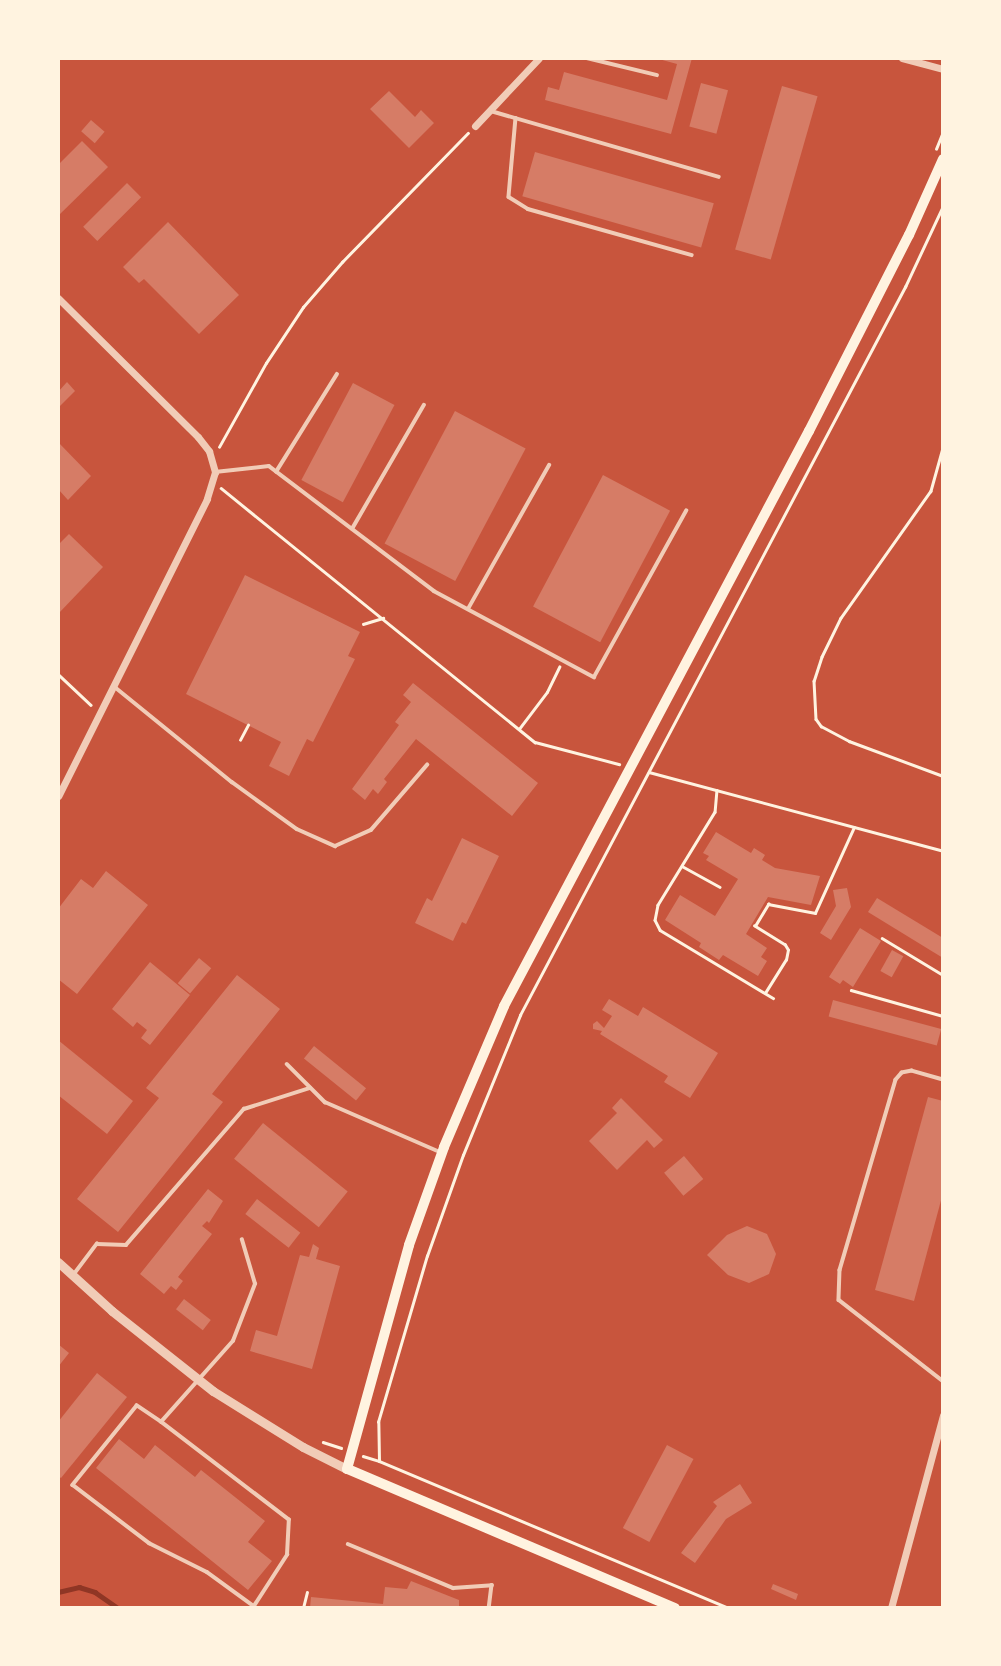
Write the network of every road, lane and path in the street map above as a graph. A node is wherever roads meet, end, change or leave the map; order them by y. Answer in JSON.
{"nodes":[{"id":1,"x":540,"y":58,"type":"edge"},
{"id":2,"x":587,"y":58,"type":"edge"},
{"id":3,"x":902,"y":58,"type":"edge"},
{"id":4,"x":943,"y":69,"type":"edge"},
{"id":5,"x":657,"y":75,"type":"dead end"},
{"id":6,"x":489,"y":110,"type":"junction"},
{"id":7,"x":516,"y":118,"type":"junction"},
{"id":8,"x":475,"y":126,"type":"joint"},
{"id":9,"x":943,"y":132,"type":"edge"},
{"id":10,"x":939,"y":156,"type":"edge"},
{"id":11,"x":719,"y":177,"type":"dead end"},
{"id":12,"x":943,"y":206,"type":"edge"},
{"id":13,"x":692,"y":255,"type":"dead end"},
{"id":14,"x":58,"y":298,"type":"edge"},
{"id":15,"x":337,"y":374,"type":"dead end"},
{"id":16,"x":424,"y":405,"type":"dead end"},
{"id":17,"x":943,"y":448,"type":"edge"},
{"id":18,"x":213,"y":459,"type":"junction"},
{"id":19,"x":549,"y":465,"type":"dead end"},
{"id":20,"x":215,"y":472,"type":"junction"},
{"id":21,"x":276,"y":472,"type":"junction"},
{"id":22,"x":214,"y":483,"type":"junction"},
{"id":23,"x":685,"y":511,"type":"dead end"},
{"id":24,"x":352,"y":529,"type":"junction"},
{"id":25,"x":468,"y":609,"type":"junction"},
{"id":26,"x":383,"y":618,"type":"junction"},
{"id":27,"x":363,"y":624,"type":"dead end"},
{"id":28,"x":563,"y":660,"type":"junction"},
{"id":29,"x":58,"y":674,"type":"edge"},
{"id":30,"x":113,"y":686,"type":"junction"},
{"id":31,"x":99,"y":714,"type":"junction"},
{"id":32,"x":248,"y":725,"type":"dead end"},
{"id":33,"x":519,"y":729,"type":"junction"},
{"id":34,"x":240,"y":740,"type":"dead end"},
{"id":35,"x":427,"y":765,"type":"dead end"},
{"id":36,"x":629,"y":766,"type":"junction"},
{"id":37,"x":648,"y":772,"type":"junction"},
{"id":38,"x":943,"y":776,"type":"edge"},
{"id":39,"x":717,"y":790,"type":"junction"},
{"id":40,"x":58,"y":796,"type":"edge"},
{"id":41,"x":855,"y":827,"type":"junction"},
{"id":42,"x":943,"y":851,"type":"edge"},
{"id":43,"x":682,"y":866,"type":"junction"},
{"id":44,"x":720,"y":887,"type":"dead end"},
{"id":45,"x":882,"y":938,"type":"dead end"},
{"id":46,"x":943,"y":975,"type":"edge"},
{"id":47,"x":851,"y":990,"type":"dead end"},
{"id":48,"x":765,"y":993,"type":"junction"},
{"id":49,"x":773,"y":998,"type":"dead end"},
{"id":50,"x":943,"y":1016,"type":"edge"},
{"id":51,"x":287,"y":1064,"type":"dead end"},
{"id":52,"x":943,"y":1080,"type":"edge"},
{"id":53,"x":310,"y":1088,"type":"junction"},
{"id":54,"x":441,"y":1153,"type":"junction"},
{"id":55,"x":242,"y":1240,"type":"dead end"},
{"id":56,"x":58,"y":1262,"type":"edge"},
{"id":57,"x":73,"y":1276,"type":"junction"},
{"id":58,"x":197,"y":1379,"type":"junction"},
{"id":59,"x":943,"y":1381,"type":"edge"},
{"id":60,"x":943,"y":1415,"type":"edge"},
{"id":61,"x":161,"y":1422,"type":"junction"},
{"id":62,"x":323,"y":1442,"type":"dead end"},
{"id":63,"x":353,"y":1452,"type":"junction"},
{"id":64,"x":379,"y":1461,"type":"junction"},
{"id":65,"x":347,"y":1469,"type":"junction"},
{"id":66,"x":348,"y":1544,"type":"dead end"},
{"id":67,"x":307,"y":1592,"type":"dead end"},
{"id":68,"x":303,"y":1608,"type":"edge"},
{"id":69,"x":489,"y":1608,"type":"edge"},
{"id":70,"x":675,"y":1608,"type":"edge"},
{"id":71,"x":729,"y":1608,"type":"edge"},
{"id":72,"x":891,"y":1608,"type":"edge"}],
"edges":[{"from":1,"to":6,"type":"street"},
{"from":2,"to":5,"type":"lane"},
{"from":3,"to":4,"type":"street"},
{"from":6,"to":7,"type":"lane"},
{"from":6,"to":8,"type":"street"},
{"from":7,"to":11,"type":"lane"},
{"from":7,"to":13,"type":"lane"},
{"from":8,"to":18,"type":"path"},
{"from":9,"to":10,"type":"path"},
{"from":10,"to":36,"type":"main road"},
{"from":12,"to":37,"type":"path"},
{"from":14,"to":18,"type":"street"},
{"from":15,"to":21,"type":"lane"},
{"from":16,"to":24,"type":"lane"},
{"from":17,"to":38,"type":"path"},
{"from":18,"to":20,"type":"street"},
{"from":19,"to":25,"type":"lane"},
{"from":20,"to":21,"type":"lane"},
{"from":20,"to":22,"type":"street"},
{"from":21,"to":24,"type":"lane"},
{"from":22,"to":26,"type":"path"},
{"from":22,"to":30,"type":"street"},
{"from":23,"to":28,"type":"lane"},
{"from":24,"to":25,"type":"lane"},
{"from":25,"to":28,"type":"lane"},
{"from":26,"to":27,"type":"path"},
{"from":26,"to":33,"type":"path"},
{"from":28,"to":33,"type":"path"},
{"from":29,"to":31,"type":"path"},
{"from":30,"to":31,"type":"street"},
{"from":30,"to":35,"type":"lane"},
{"from":31,"to":40,"type":"street"},
{"from":32,"to":34,"type":"path"},
{"from":33,"to":36,"type":"path"},
{"from":36,"to":37,"type":"path"},
{"from":36,"to":54,"type":"main road"},
{"from":37,"to":39,"type":"path"},
{"from":37,"to":64,"type":"path"},
{"from":39,"to":41,"type":"path"},
{"from":39,"to":43,"type":"path"},
{"from":41,"to":42,"type":"path"},
{"from":41,"to":48,"type":"path"},
{"from":43,"to":44,"type":"path"},
{"from":43,"to":48,"type":"path"},
{"from":45,"to":46,"type":"path"},
{"from":47,"to":50,"type":"path"},
{"from":48,"to":49,"type":"path"},
{"from":51,"to":53,"type":"lane"},
{"from":52,"to":59,"type":"lane"},
{"from":53,"to":54,"type":"lane"},
{"from":53,"to":57,"type":"lane"},
{"from":54,"to":63,"type":"main road"},
{"from":55,"to":58,"type":"lane"},
{"from":56,"to":57,"type":"street"},
{"from":57,"to":58,"type":"street"},
{"from":58,"to":61,"type":"lane"},
{"from":58,"to":65,"type":"street"},
{"from":60,"to":72,"type":"street"},
{"from":61,"to":61,"type":"lane"},
{"from":62,"to":63,"type":"path"},
{"from":63,"to":64,"type":"path"},
{"from":63,"to":65,"type":"main road"},
{"from":64,"to":71,"type":"path"},
{"from":65,"to":70,"type":"main road"},
{"from":66,"to":69,"type":"lane"},
{"from":67,"to":68,"type":"path"}]}
